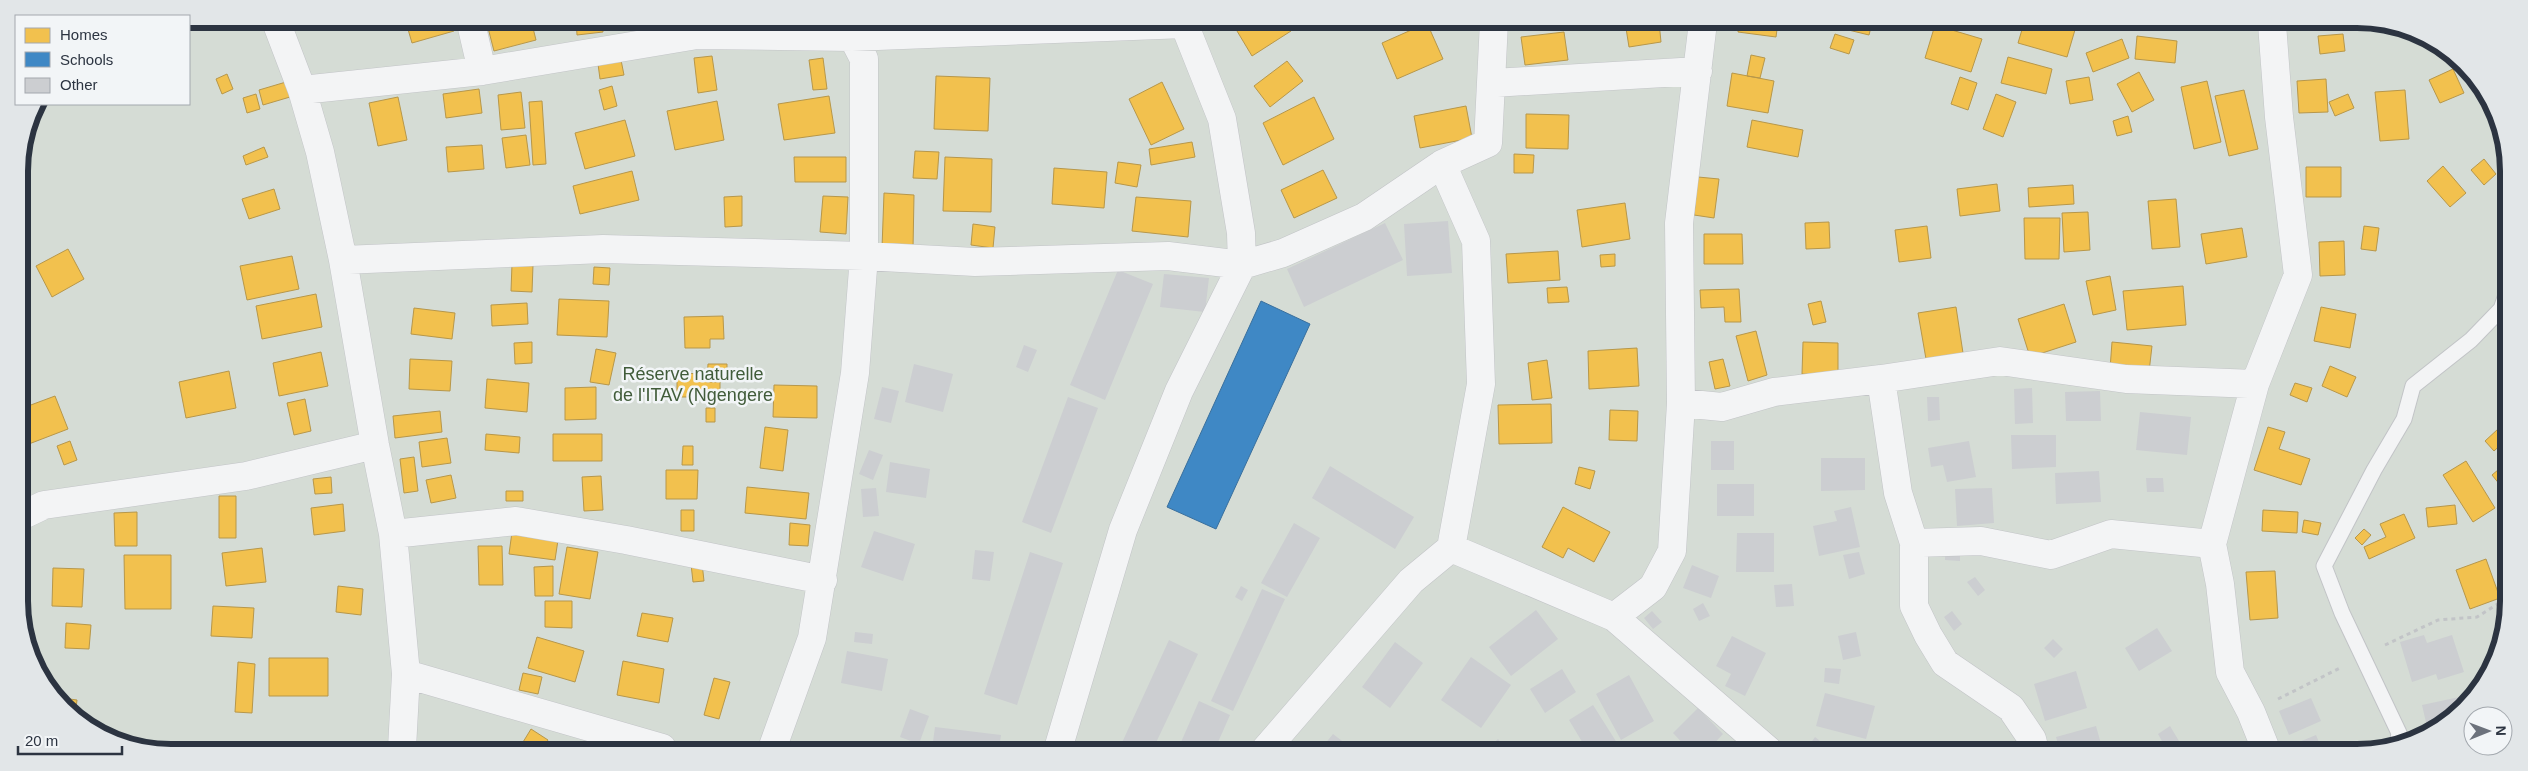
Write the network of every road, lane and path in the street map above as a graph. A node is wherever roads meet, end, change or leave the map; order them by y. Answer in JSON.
{"nodes":[{"id":1,"x":278,"y":27,"type":"edge"},
{"id":2,"x":472,"y":27,"type":"edge"},
{"id":3,"x":945,"y":27,"type":"edge"},
{"id":4,"x":1188,"y":27,"type":"edge"},
{"id":5,"x":1494,"y":27,"type":"edge"},
{"id":6,"x":1702,"y":27,"type":"edge"},
{"id":7,"x":2272,"y":27,"type":"edge"},
{"id":8,"x":849,"y":29,"type":"edge"},
{"id":9,"x":482,"y":71,"type":"junction"},
{"id":10,"x":1698,"y":72,"type":"junction"},
{"id":11,"x":1493,"y":83,"type":"junction"},
{"id":12,"x":302,"y":90,"type":"junction"},
{"id":13,"x":1442,"y":164,"type":"junction"},
{"id":14,"x":864,"y":256,"type":"junction"},
{"id":15,"x":343,"y":260,"type":"junction"},
{"id":16,"x":1242,"y":265,"type":"junction"},
{"id":17,"x":2500,"y":310,"type":"edge"},
{"id":18,"x":1881,"y":379,"type":"junction"},
{"id":19,"x":2254,"y":384,"type":"junction"},
{"id":20,"x":1681,"y":402,"type":"junction"},
{"id":21,"x":375,"y":446,"type":"junction"},
{"id":22,"x":27,"y":513,"type":"edge"},
{"id":23,"x":394,"y":534,"type":"junction"},
{"id":24,"x":1914,"y":543,"type":"junction"},
{"id":25,"x":2212,"y":544,"type":"junction"},
{"id":26,"x":1452,"y":548,"type":"junction"},
{"id":27,"x":823,"y":580,"type":"junction"},
{"id":28,"x":1614,"y":617,"type":"junction"},
{"id":29,"x":406,"y":674,"type":"junction"},
{"id":30,"x":2398,"y":737,"type":"edge"},
{"id":31,"x":1271,"y":743,"type":"edge"},
{"id":32,"x":1760,"y":743,"type":"edge"},
{"id":33,"x":2033,"y":743,"type":"edge"},
{"id":34,"x":2263,"y":743,"type":"edge"},
{"id":35,"x":402,"y":744,"type":"edge"},
{"id":36,"x":647,"y":744,"type":"edge"},
{"id":37,"x":774,"y":744,"type":"edge"},
{"id":38,"x":1060,"y":744,"type":"edge"}],
"edges":[{"from":1,"to":12,"type":"street"},
{"from":2,"to":9,"type":"street"},
{"from":3,"to":8,"type":"street"},
{"from":4,"to":16,"type":"street"},
{"from":5,"to":11,"type":"street"},
{"from":6,"to":10,"type":"street"},
{"from":7,"to":19,"type":"street"},
{"from":8,"to":9,"type":"street"},
{"from":8,"to":14,"type":"street"},
{"from":9,"to":12,"type":"street"},
{"from":10,"to":11,"type":"street"},
{"from":10,"to":20,"type":"street"},
{"from":11,"to":13,"type":"street"},
{"from":12,"to":15,"type":"street"},
{"from":13,"to":16,"type":"street"},
{"from":13,"to":26,"type":"street"},
{"from":14,"to":15,"type":"street"},
{"from":14,"to":16,"type":"street"},
{"from":14,"to":27,"type":"street"},
{"from":15,"to":21,"type":"street"},
{"from":16,"to":38,"type":"street"},
{"from":17,"to":30,"type":"lane"},
{"from":18,"to":19,"type":"street"},
{"from":18,"to":20,"type":"street"},
{"from":18,"to":24,"type":"street"},
{"from":19,"to":25,"type":"street"},
{"from":20,"to":28,"type":"street"},
{"from":21,"to":22,"type":"street"},
{"from":21,"to":23,"type":"street"},
{"from":23,"to":27,"type":"street"},
{"from":23,"to":29,"type":"street"},
{"from":24,"to":25,"type":"street"},
{"from":24,"to":33,"type":"street"},
{"from":25,"to":34,"type":"street"},
{"from":26,"to":28,"type":"street"},
{"from":26,"to":31,"type":"street"},
{"from":27,"to":37,"type":"street"},
{"from":28,"to":32,"type":"street"},
{"from":29,"to":35,"type":"street"},
{"from":29,"to":36,"type":"street"}]}
